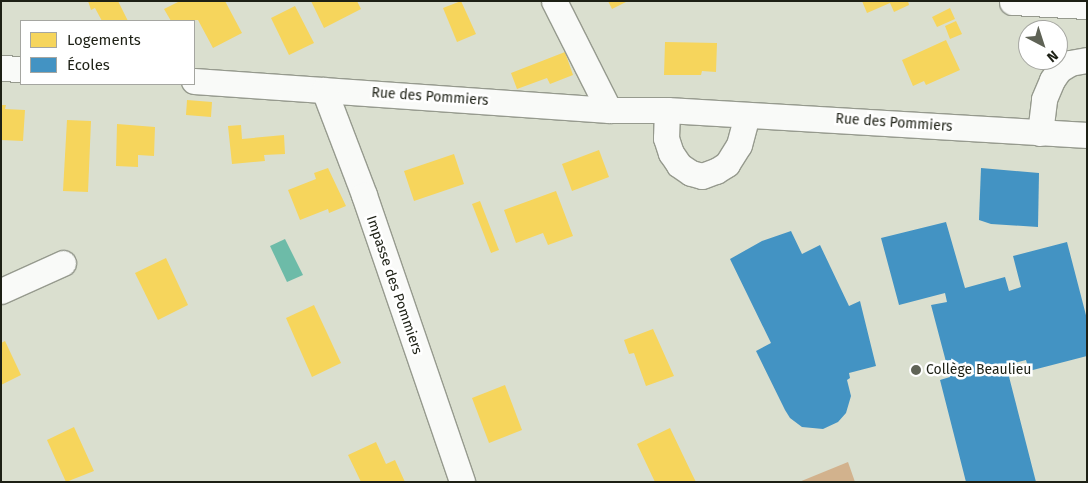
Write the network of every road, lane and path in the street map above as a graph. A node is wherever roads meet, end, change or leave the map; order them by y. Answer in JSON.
{"nodes":[{"id":1,"x":554,"y":1,"type":"edge"},
{"id":2,"x":1012,"y":2,"type":"edge"},
{"id":3,"x":1087,"y":6,"type":"edge"},
{"id":4,"x":1087,"y":60,"type":"edge"},
{"id":5,"x":1,"y":68,"type":"edge"},
{"id":6,"x":20,"y":69,"type":"edge"},
{"id":7,"x":195,"y":81,"type":"edge"},
{"id":8,"x":324,"y":90,"type":"junction"},
{"id":9,"x":609,"y":110,"type":"junction"},
{"id":10,"x":667,"y":110,"type":"junction"},
{"id":11,"x":747,"y":115,"type":"junction"},
{"id":12,"x":1040,"y":133,"type":"junction"},
{"id":13,"x":1087,"y":136,"type":"edge"},
{"id":14,"x":63,"y":262,"type":"dead end"},
{"id":15,"x":1,"y":291,"type":"edge"},
{"id":16,"x":462,"y":482,"type":"edge"}],
"edges":[{"from":1,"to":9,"type":"street"},
{"from":2,"to":3,"type":"street"},
{"from":4,"to":12,"type":"street"},
{"from":5,"to":6,"type":"street"},
{"from":7,"to":8,"type":"street","name":"Rue des Pommiers"},
{"from":8,"to":9,"type":"street","name":"Rue des Pommiers"},
{"from":8,"to":16,"type":"street","name":"Impasse des Pommiers"},
{"from":9,"to":10,"type":"street","name":"Rue des Pommiers"},
{"from":10,"to":11,"type":"street","name":"Rue des Pommiers"},
{"from":10,"to":11,"type":"street"},
{"from":11,"to":12,"type":"street","name":"Rue des Pommiers"},
{"from":12,"to":13,"type":"street","name":"Rue des Pommiers"},
{"from":14,"to":15,"type":"street"}]}
